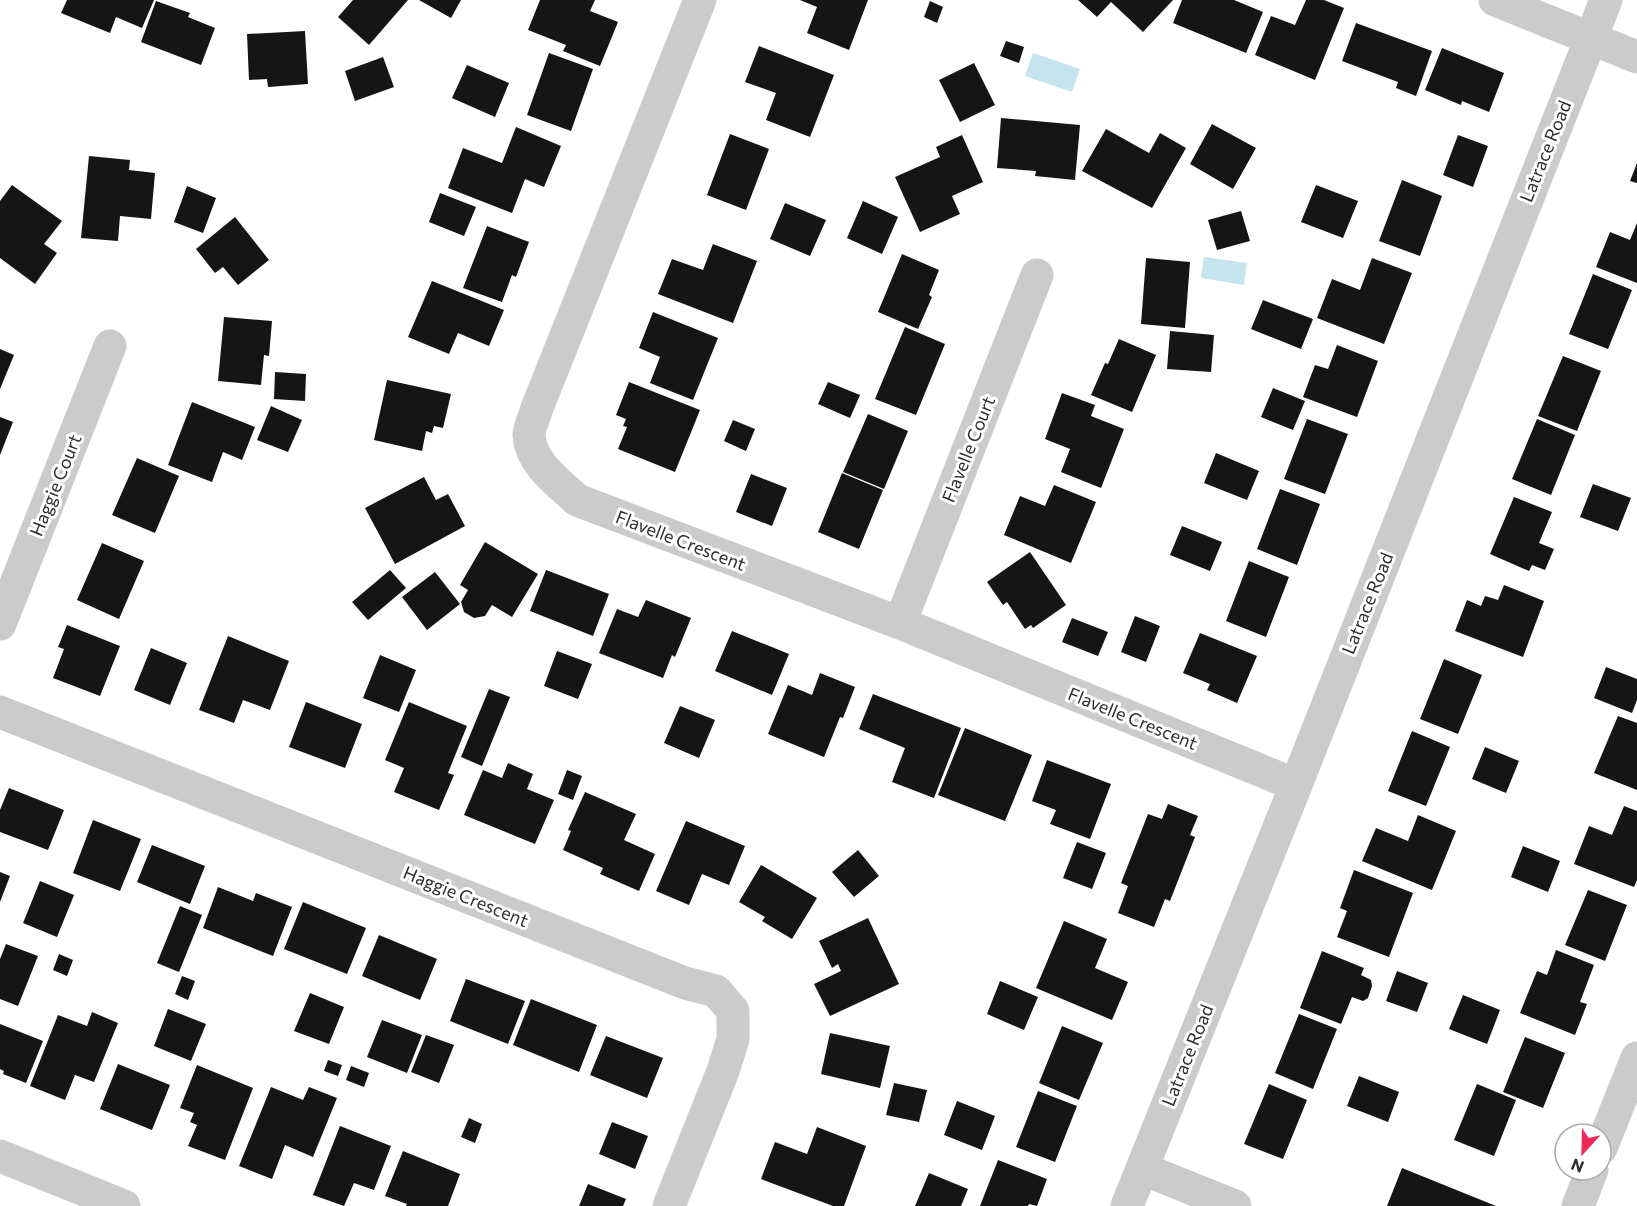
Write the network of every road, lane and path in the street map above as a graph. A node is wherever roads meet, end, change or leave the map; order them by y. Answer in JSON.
{"nodes":[{"id":1,"x":700,"y":0,"type":"edge"},
{"id":2,"x":1495,"y":0,"type":"edge"},
{"id":3,"x":1606,"y":0,"type":"edge"},
{"id":4,"x":1591,"y":38,"type":"junction"},
{"id":5,"x":1637,"y":57,"type":"edge"},
{"id":6,"x":1037,"y":275,"type":"dead end"},
{"id":7,"x":110,"y":346,"type":"dead end"},
{"id":8,"x":900,"y":623,"type":"junction"},
{"id":9,"x":0,"y":624,"type":"edge"},
{"id":10,"x":0,"y":712,"type":"edge"},
{"id":11,"x":1296,"y":785,"type":"junction"},
{"id":12,"x":1637,"y":1058,"type":"edge"},
{"id":13,"x":1611,"y":1122,"type":"edge"},
{"id":14,"x":0,"y":1156,"type":"edge"},
{"id":15,"x":1143,"y":1169,"type":"junction"},
{"id":16,"x":1587,"y":1182,"type":"edge"},
{"id":17,"x":124,"y":1206,"type":"edge"},
{"id":18,"x":669,"y":1206,"type":"edge"},
{"id":19,"x":1127,"y":1206,"type":"edge"},
{"id":20,"x":1234,"y":1206,"type":"edge"},
{"id":21,"x":1578,"y":1206,"type":"edge"}],
"edges":[{"from":1,"to":8,"type":"street","name":"Flavelle Crescent"},
{"from":2,"to":4,"type":"street"},
{"from":3,"to":4,"type":"street","name":"Latrace Road"},
{"from":4,"to":5,"type":"street"},
{"from":4,"to":11,"type":"street","name":"Latrace Road"},
{"from":6,"to":8,"type":"street","name":"Flavelle Court"},
{"from":7,"to":9,"type":"street","name":"Haggie Court"},
{"from":8,"to":11,"type":"street","name":"Flavelle Crescent"},
{"from":10,"to":18,"type":"street","name":"Haggie Crescent"},
{"from":11,"to":15,"type":"street","name":"Latrace Road"},
{"from":12,"to":13,"type":"street"},
{"from":14,"to":17,"type":"street"},
{"from":15,"to":19,"type":"street","name":"Latrace Road"},
{"from":15,"to":20,"type":"street"},
{"from":16,"to":21,"type":"street"}]}
